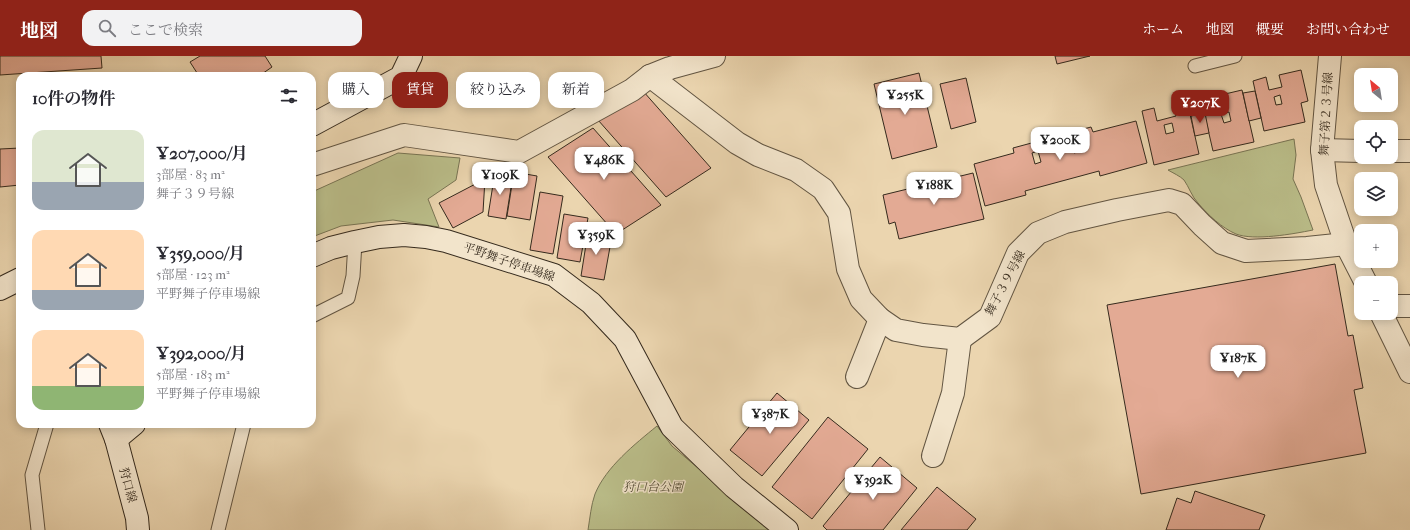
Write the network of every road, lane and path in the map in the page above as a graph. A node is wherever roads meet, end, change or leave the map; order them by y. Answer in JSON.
{"nodes":[{"id":1,"x":411,"y":56,"type":"edge"},
{"id":2,"x":714,"y":56,"type":"edge"},
{"id":3,"x":1235,"y":56,"type":"edge"},
{"id":4,"x":1330,"y":56,"type":"edge"},
{"id":5,"x":1195,"y":66,"type":"dead end"},
{"id":6,"x":650,"y":76,"type":"junction"},
{"id":7,"x":316,"y":123,"type":"edge"},
{"id":8,"x":1322,"y":150,"type":"junction"},
{"id":9,"x":1354,"y":151,"type":"edge"},
{"id":10,"x":1398,"y":151,"type":"edge"},
{"id":11,"x":1410,"y":151,"type":"edge"},
{"id":12,"x":316,"y":164,"type":"edge"},
{"id":13,"x":355,"y":242,"type":"junction"},
{"id":14,"x":1346,"y":244,"type":"junction"},
{"id":15,"x":316,"y":254,"type":"edge"},
{"id":16,"x":1362,"y":276,"type":"edge"},
{"id":17,"x":16,"y":281,"type":"edge"},
{"id":18,"x":0,"y":289,"type":"edge"},
{"id":19,"x":1398,"y":306,"type":"edge"},
{"id":20,"x":1410,"y":306,"type":"edge"},
{"id":21,"x":316,"y":314,"type":"edge"},
{"id":22,"x":880,"y":319,"type":"junction"},
{"id":23,"x":1384,"y":320,"type":"edge"},
{"id":24,"x":960,"y":339,"type":"junction"},
{"id":25,"x":1410,"y":372,"type":"edge"},
{"id":26,"x":857,"y":377,"type":"dead end"},
{"id":27,"x":46,"y":428,"type":"edge"},
{"id":28,"x":124,"y":428,"type":"edge"},
{"id":29,"x":243,"y":428,"type":"edge"},
{"id":30,"x":113,"y":432,"type":"edge"},
{"id":31,"x":933,"y":456,"type":"dead end"},
{"id":32,"x":38,"y":530,"type":"edge"},
{"id":33,"x":138,"y":530,"type":"edge"},
{"id":34,"x":218,"y":530,"type":"edge"},
{"id":35,"x":787,"y":530,"type":"edge"}],
"edges":[{"from":1,"to":7,"type":"street"},
{"from":2,"to":6,"type":"street"},
{"from":3,"to":5,"type":"lane"},
{"from":4,"to":8,"type":"street","name":"舞子第２３号線"},
{"from":6,"to":12,"type":"street"},
{"from":6,"to":22,"type":"street"},
{"from":8,"to":9,"type":"street"},
{"from":8,"to":14,"type":"street","name":"舞子第２３号線"},
{"from":10,"to":11,"type":"street"},
{"from":13,"to":15,"type":"street","name":"平野舞子停車場線"},
{"from":13,"to":21,"type":"lane"},
{"from":13,"to":35,"type":"street","name":"平野舞子停車場線"},
{"from":14,"to":16,"type":"street","name":"舞子第２３号線"},
{"from":14,"to":24,"type":"street","name":"舞子３９号線"},
{"from":17,"to":18,"type":"street"},
{"from":19,"to":20,"type":"street"},
{"from":22,"to":24,"type":"street"},
{"from":22,"to":26,"type":"street"},
{"from":23,"to":25,"type":"street"},
{"from":24,"to":31,"type":"street"},
{"from":27,"to":32,"type":"lane"},
{"from":28,"to":30,"type":"street"},
{"from":29,"to":34,"type":"lane"},
{"from":30,"to":33,"type":"street","name":"狩口線"}]}
